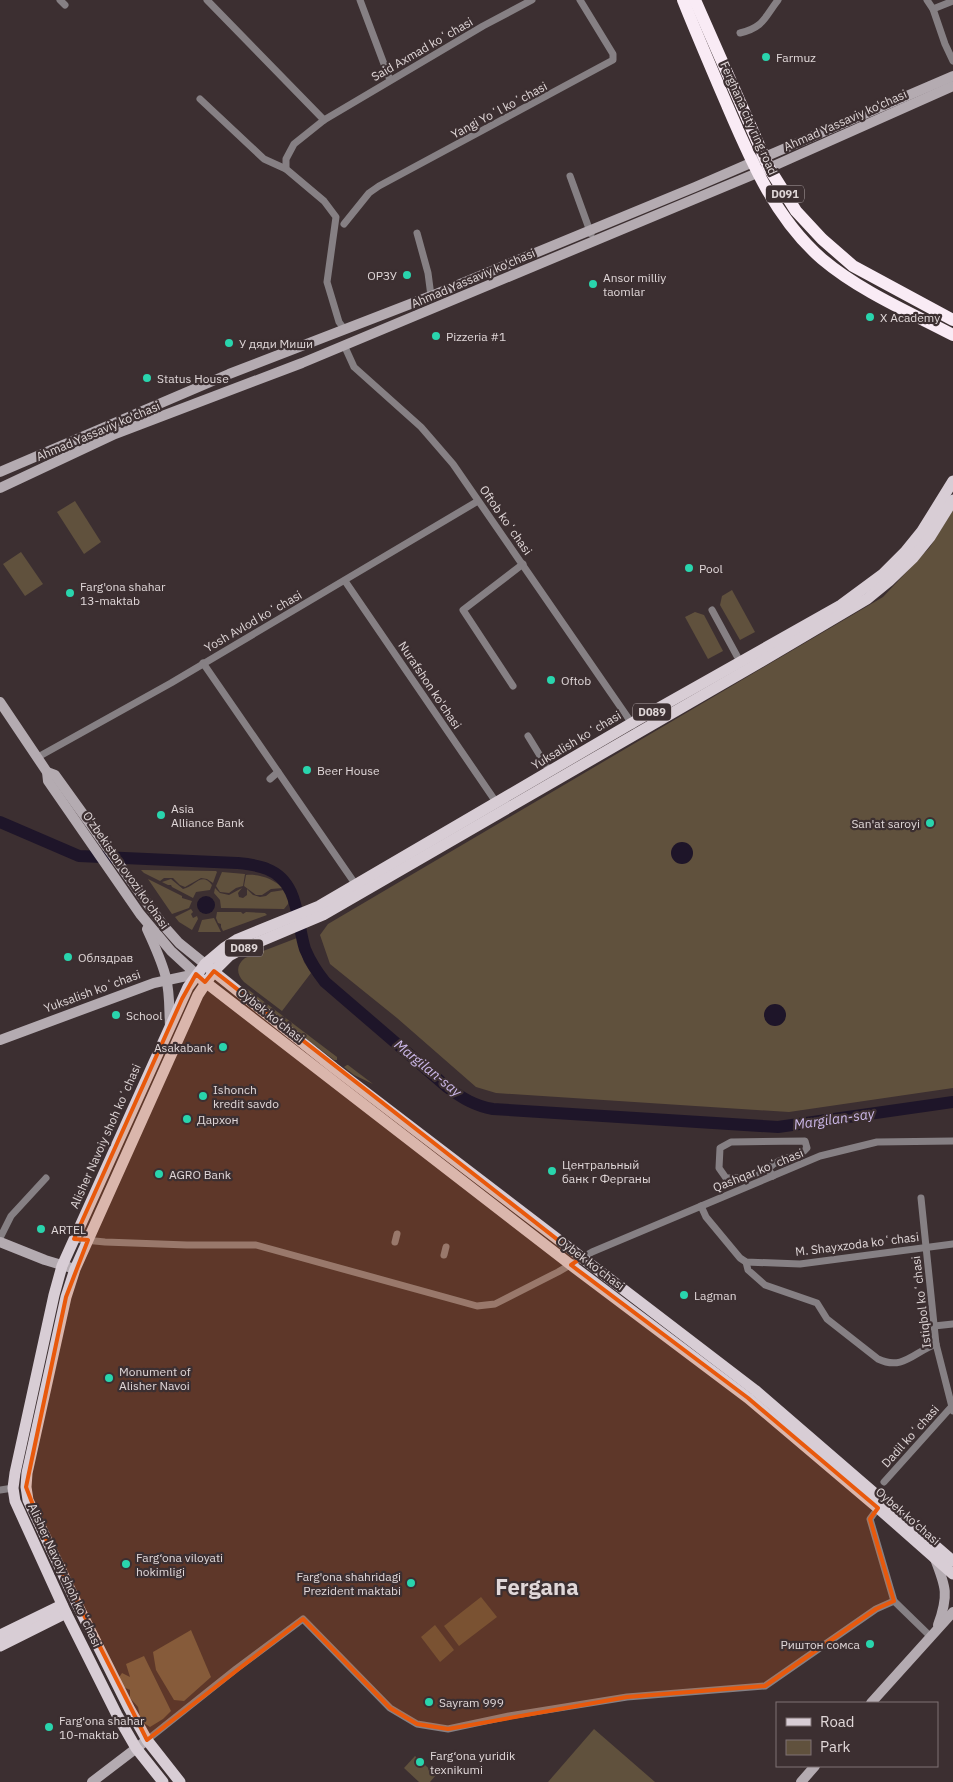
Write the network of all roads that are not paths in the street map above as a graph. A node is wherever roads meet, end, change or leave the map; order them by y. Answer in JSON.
{"nodes":[{"id":1,"x":207,"y":0,"type":"edge"},
{"id":2,"x":360,"y":0,"type":"edge"},
{"id":3,"x":532,"y":0,"type":"edge"},
{"id":4,"x":580,"y":0,"type":"edge"},
{"id":5,"x":683,"y":0,"type":"edge"},
{"id":6,"x":695,"y":0,"type":"edge"},
{"id":7,"x":778,"y":0,"type":"edge"},
{"id":8,"x":927,"y":0,"type":"edge"},
{"id":9,"x":953,"y":1,"type":"edge"},
{"id":10,"x":933,"y":9,"type":"junction"},
{"id":11,"x":740,"y":33,"type":"dead end"},
{"id":12,"x":953,"y":61,"type":"edge"},
{"id":13,"x":953,"y":76,"type":"edge"},
{"id":14,"x":390,"y":80,"type":"junction"},
{"id":15,"x":953,"y":86,"type":"edge"},
{"id":16,"x":200,"y":99,"type":"dead end"},
{"id":17,"x":870,"y":117,"type":"junction"},
{"id":18,"x":324,"y":120,"type":"junction"},
{"id":19,"x":767,"y":163,"type":"junction"},
{"id":20,"x":754,"y":168,"type":"junction"},
{"id":21,"x":286,"y":169,"type":"junction"},
{"id":22,"x":570,"y":176,"type":"dead end"},
{"id":23,"x":344,"y":224,"type":"dead end"},
{"id":24,"x":590,"y":230,"type":"junction"},
{"id":25,"x":417,"y":233,"type":"dead end"},
{"id":26,"x":594,"y":241,"type":"junction"},
{"id":27,"x":431,"y":296,"type":"junction"},
{"id":28,"x":953,"y":320,"type":"edge"},
{"id":29,"x":345,"y":330,"type":"junction"},
{"id":30,"x":953,"y":335,"type":"edge"},
{"id":31,"x":344,"y":345,"type":"junction"},
{"id":32,"x":0,"y":472,"type":"edge"},
{"id":33,"x":953,"y":482,"type":"edge"},
{"id":34,"x":0,"y":488,"type":"edge"},
{"id":35,"x":953,"y":500,"type":"edge"},
{"id":36,"x":478,"y":501,"type":"junction"},
{"id":37,"x":523,"y":564,"type":"junction"},
{"id":38,"x":345,"y":581,"type":"junction"},
{"id":39,"x":712,"y":610,"type":"dead end"},
{"id":40,"x":737,"y":656,"type":"dead end"},
{"id":41,"x":203,"y":663,"type":"junction"},
{"id":42,"x":513,"y":686,"type":"dead end"},
{"id":43,"x":0,"y":702,"type":"edge"},
{"id":44,"x":635,"y":727,"type":"junction"},
{"id":45,"x":528,"y":736,"type":"dead end"},
{"id":46,"x":38,"y":757,"type":"junction"},
{"id":47,"x":47,"y":772,"type":"junction"},
{"id":48,"x":278,"y":772,"type":"junction"},
{"id":49,"x":550,"y":772,"type":"junction"},
{"id":50,"x":270,"y":779,"type":"dead end"},
{"id":51,"x":496,"y":802,"type":"junction"},
{"id":52,"x":356,"y":885,"type":"junction"},
{"id":53,"x":321,"y":910,"type":"junction"},
{"id":54,"x":140,"y":914,"type":"junction"},
{"id":55,"x":209,"y":968,"type":"junction"},
{"id":56,"x":196,"y":974,"type":"junction"},
{"id":57,"x":167,"y":979,"type":"junction"},
{"id":58,"x":206,"y":982,"type":"junction"},
{"id":59,"x":170,"y":1026,"type":"junction"},
{"id":60,"x":0,"y":1040,"type":"edge"},
{"id":61,"x":953,"y":1141,"type":"edge"},
{"id":62,"x":768,"y":1168,"type":"junction"},
{"id":63,"x":773,"y":1176,"type":"junction"},
{"id":64,"x":46,"y":1178,"type":"dead end"},
{"id":65,"x":921,"y":1198,"type":"dead end"},
{"id":66,"x":701,"y":1206,"type":"junction"},
{"id":67,"x":397,"y":1234,"type":"dead end"},
{"id":68,"x":74,"y":1239,"type":"junction"},
{"id":69,"x":0,"y":1240,"type":"edge"},
{"id":70,"x":88,"y":1240,"type":"junction"},
{"id":71,"x":395,"y":1242,"type":"dead end"},
{"id":72,"x":953,"y":1244,"type":"edge"},
{"id":73,"x":925,"y":1248,"type":"junction"},
{"id":74,"x":581,"y":1258,"type":"junction"},
{"id":75,"x":746,"y":1262,"type":"junction"},
{"id":76,"x":571,"y":1265,"type":"junction"},
{"id":77,"x":62,"y":1266,"type":"junction"},
{"id":78,"x":75,"y":1269,"type":"junction"},
{"id":79,"x":953,"y":1324,"type":"edge"},
{"id":80,"x":934,"y":1326,"type":"junction"},
{"id":81,"x":936,"y":1344,"type":"junction"},
{"id":82,"x":953,"y":1407,"type":"edge"},
{"id":83,"x":884,"y":1482,"type":"dead end"},
{"id":84,"x":26,"y":1487,"type":"junction"},
{"id":85,"x":13,"y":1488,"type":"junction"},
{"id":86,"x":0,"y":1490,"type":"edge"},
{"id":87,"x":878,"y":1508,"type":"junction"},
{"id":88,"x":935,"y":1559,"type":"junction"},
{"id":89,"x":953,"y":1561,"type":"edge"},
{"id":90,"x":953,"y":1574,"type":"edge"},
{"id":91,"x":894,"y":1602,"type":"junction"},
{"id":92,"x":64,"y":1609,"type":"junction"},
{"id":93,"x":953,"y":1612,"type":"edge"},
{"id":94,"x":953,"y":1622,"type":"edge"},
{"id":95,"x":933,"y":1633,"type":"junction"},
{"id":96,"x":0,"y":1635,"type":"edge"},
{"id":97,"x":0,"y":1646,"type":"edge"},
{"id":98,"x":872,"y":1702,"type":"edge"},
{"id":99,"x":147,"y":1740,"type":"junction"},
{"id":100,"x":136,"y":1748,"type":"junction"},
{"id":101,"x":814,"y":1767,"type":"edge"},
{"id":102,"x":92,"y":1782,"type":"edge"},
{"id":103,"x":163,"y":1782,"type":"edge"},
{"id":104,"x":180,"y":1782,"type":"edge"},
{"id":105,"x":801,"y":1782,"type":"edge"}],
"edges":[{"from":1,"to":18,"type":"street"},
{"from":2,"to":14,"type":"street"},
{"from":3,"to":14,"type":"street","name":"Said Axmad koʻchasi"},
{"from":4,"to":23,"type":"street","name":"Yangi Yoʻl koʻchasi"},
{"from":5,"to":20,"type":"highway","name":"Ferghana city ring road","number":"D091"},
{"from":6,"to":19,"type":"highway","name":"Ferghana city ring road","number":"D091"},
{"from":7,"to":11,"type":"street"},
{"from":8,"to":10,"type":"street"},
{"from":9,"to":10,"type":"street"},
{"from":10,"to":12,"type":"street"},
{"from":13,"to":17,"type":"main road","name":"Ahmad Yassaviy ko'chasi"},
{"from":14,"to":18,"type":"street","name":"Said Axmad koʻchasi"},
{"from":15,"to":17,"type":"main road","name":"Ahmad Yassaviy ko'chasi"},
{"from":16,"to":21,"type":"street"},
{"from":17,"to":19,"type":"main road","name":"Ahmad Yassaviy ko'chasi"},
{"from":18,"to":21,"type":"street","name":"Said Axmad koʻchasi"},
{"from":19,"to":20,"type":"main road","name":"Ahmad Yassaviy ko'chasi"},
{"from":19,"to":28,"type":"highway","name":"Ferghana city ring road","number":"D091"},
{"from":20,"to":24,"type":"main road","name":"Ahmad Yassaviy ko'chasi"},
{"from":20,"to":26,"type":"main road","name":"Ahmad Yassaviy ko'chasi"},
{"from":20,"to":30,"type":"highway","name":"Ferghana city ring road","number":"D091"},
{"from":21,"to":29,"type":"street"},
{"from":22,"to":24,"type":"street"},
{"from":24,"to":26,"type":"street"},
{"from":24,"to":27,"type":"main road","name":"Ahmad Yassaviy ko'chasi"},
{"from":25,"to":27,"type":"street"},
{"from":26,"to":31,"type":"main road","name":"Ahmad Yassaviy ko'chasi"},
{"from":27,"to":29,"type":"main road","name":"Ahmad Yassaviy ko'chasi"},
{"from":29,"to":32,"type":"main road","name":"Ahmad Yassaviy ko'chasi"},
{"from":31,"to":34,"type":"main road","name":"Ahmad Yassaviy ko'chasi"},
{"from":31,"to":36,"type":"street","name":"Oftob koʻchasi"},
{"from":33,"to":44,"type":"main road","name":"Yuksalish koʻchasi","number":"D089"},
{"from":35,"to":44,"type":"main road","name":"Yuksalish koʻchasi","number":"D089"},
{"from":36,"to":37,"type":"street","name":"Oftob koʻchasi"},
{"from":36,"to":38,"type":"street","name":"Yosh Avlod koʻchasi"},
{"from":37,"to":42,"type":"street"},
{"from":37,"to":44,"type":"street","name":"Oftob koʻchasi"},
{"from":38,"to":41,"type":"street","name":"Yosh Avlod koʻchasi"},
{"from":38,"to":51,"type":"street","name":"Nurafshon ko'chasi"},
{"from":39,"to":40,"type":"street"},
{"from":41,"to":46,"type":"street","name":"Yosh Avlod koʻchasi"},
{"from":41,"to":48,"type":"street"},
{"from":43,"to":46,"type":"main road","name":"O'zbekiston ovozi ko'chasi"},
{"from":44,"to":49,"type":"main road","name":"Yuksalish koʻchasi","number":"D089"},
{"from":44,"to":53,"type":"main road","name":"Yuksalish koʻchasi","number":"D089"},
{"from":45,"to":49,"type":"street"},
{"from":46,"to":47,"type":"main road","name":"O'zbekiston ovozi ko'chasi"},
{"from":47,"to":54,"type":"main road","name":"O'zbekiston ovozi ko'chasi"},
{"from":47,"to":55,"type":"main road","name":"O'zbekiston ovozi ko'chasi"},
{"from":48,"to":50,"type":"street"},
{"from":48,"to":52,"type":"street"},
{"from":49,"to":51,"type":"main road","name":"Yuksalish koʻchasi","number":"D089"},
{"from":51,"to":52,"type":"main road","name":"Yuksalish koʻchasi","number":"D089"},
{"from":52,"to":53,"type":"main road","name":"Yuksalish koʻchasi","number":"D089"},
{"from":53,"to":55,"type":"main road","name":"Yuksalish koʻchasi","number":"D089"},
{"from":54,"to":56,"type":"main road","name":"O'zbekiston ovozi ko'chasi"},
{"from":54,"to":57,"type":"main road"},
{"from":55,"to":56,"type":"main road","name":"Alisher Navoiy shoh koʻchasi"},
{"from":55,"to":58,"type":"main road","name":"Yuksalish koʻchasi","number":"D089"},
{"from":55,"to":74,"type":"main road","name":"Oybek ko‘chasi"},
{"from":56,"to":57,"type":"main road","name":"Yuksalish koʻchasi"},
{"from":56,"to":58,"type":"main road","name":"Oybek ko‘chasi"},
{"from":56,"to":59,"type":"main road","name":"Alisher Navoiy shoh koʻchasi"},
{"from":57,"to":59,"type":"main road"},
{"from":57,"to":60,"type":"main road","name":"Yuksalish koʻchasi"},
{"from":58,"to":70,"type":"main road","name":"Alisher Navoiy shoh koʻchasi"},
{"from":58,"to":76,"type":"main road","name":"Oybek ko‘chasi"},
{"from":59,"to":68,"type":"main road","name":"Alisher Navoiy shoh koʻchasi"},
{"from":61,"to":63,"type":"street","name":"Qashqar koʻchasi"},
{"from":62,"to":62,"type":"street"},
{"from":62,"to":63,"type":"street"},
{"from":63,"to":66,"type":"street","name":"Qashqar koʻchasi"},
{"from":64,"to":69,"type":"street"},
{"from":65,"to":73,"type":"street","name":"Istiqbol koʻchasi"},
{"from":66,"to":74,"type":"street","name":"Qashqar koʻchasi"},
{"from":66,"to":75,"type":"street"},
{"from":67,"to":71,"type":"street"},
{"from":68,"to":70,"type":"street","name":"Qashqar koʻchasi"},
{"from":68,"to":77,"type":"main road","name":"Alisher Navoiy shoh koʻchasi"},
{"from":69,"to":77,"type":"main road"},
{"from":70,"to":76,"type":"street","name":"Qashqar koʻchasi"},
{"from":70,"to":78,"type":"main road","name":"Alisher Navoiy shoh koʻchasi"},
{"from":72,"to":73,"type":"street","name":"M. Shayxzoda koʻchasi"},
{"from":73,"to":75,"type":"street","name":"M. Shayxzoda koʻchasi"},
{"from":73,"to":80,"type":"street","name":"Istiqbol koʻchasi"},
{"from":74,"to":76,"type":"street","name":"Qashqar koʻchasi"},
{"from":74,"to":89,"type":"main road","name":"Oybek ko‘chasi"},
{"from":75,"to":81,"type":"street"},
{"from":76,"to":87,"type":"main road","name":"Oybek ko‘chasi"},
{"from":77,"to":78,"type":"main road"},
{"from":77,"to":85,"type":"main road","name":"Alisher Navoiy shoh koʻchasi"},
{"from":78,"to":84,"type":"main road","name":"Alisher Navoiy shoh koʻchasi"},
{"from":79,"to":80,"type":"street"},
{"from":80,"to":81,"type":"street","name":"Istiqbol koʻchasi"},
{"from":81,"to":82,"type":"street","name":"Istiqbol koʻchasi"},
{"from":82,"to":83,"type":"street","name":"Dadil koʻchasi"},
{"from":84,"to":85,"type":"main road"},
{"from":84,"to":99,"type":"main road","name":"Alisher Navoiy shoh koʻchasi"},
{"from":85,"to":86,"type":"street"},
{"from":85,"to":92,"type":"main road","name":"Alisher Navoiy shoh koʻchasi"},
{"from":87,"to":88,"type":"main road","name":"Oybek ko‘chasi"},
{"from":87,"to":91,"type":"street"},
{"from":88,"to":90,"type":"main road","name":"Oybek ko‘chasi"},
{"from":88,"to":95,"type":"main road"},
{"from":91,"to":95,"type":"street"},
{"from":91,"to":99,"type":"street"},
{"from":92,"to":96,"type":"main road"},
{"from":92,"to":97,"type":"main road"},
{"from":92,"to":100,"type":"main road","name":"Alisher Navoiy shoh koʻchasi"},
{"from":93,"to":95,"type":"main road"},
{"from":94,"to":95,"type":"main road"},
{"from":95,"to":98,"type":"main road"},
{"from":99,"to":100,"type":"main road"},
{"from":99,"to":104,"type":"main road","name":"Alisher Navoiy shoh koʻchasi"},
{"from":100,"to":102,"type":"main road"},
{"from":100,"to":103,"type":"main road","name":"Alisher Navoiy shoh koʻchasi"},
{"from":101,"to":105,"type":"main road"}]}
